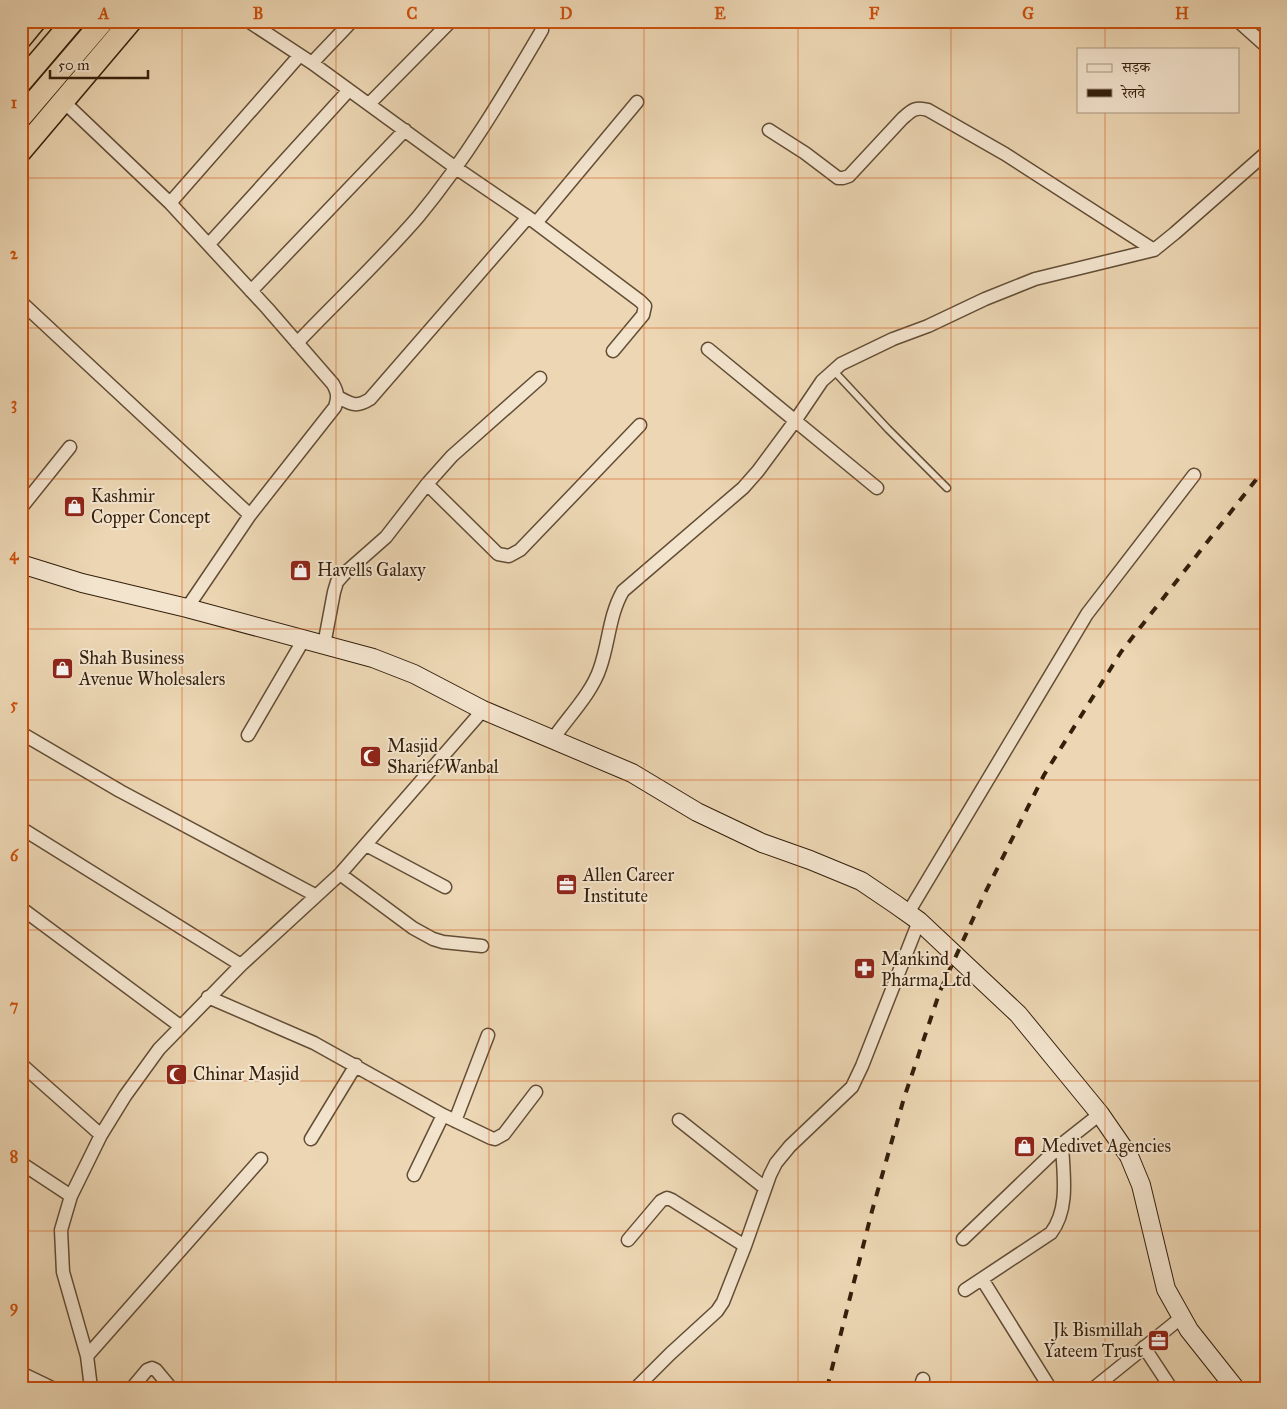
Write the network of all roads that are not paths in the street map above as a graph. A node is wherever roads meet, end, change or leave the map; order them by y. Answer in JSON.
{"nodes":[{"id":1,"x":35,"y":21,"type":"edge"},
{"id":2,"x":72,"y":21,"type":"edge"},
{"id":3,"x":103,"y":21,"type":"edge"},
{"id":4,"x":131,"y":21,"type":"edge"},
{"id":5,"x":248,"y":21,"type":"edge"},
{"id":6,"x":352,"y":21,"type":"edge"},
{"id":7,"x":451,"y":21,"type":"edge"},
{"id":8,"x":1238,"y":21,"type":"edge"},
{"id":9,"x":542,"y":30,"type":"dead end"},
{"id":10,"x":21,"y":38,"type":"edge"},
{"id":11,"x":1266,"y":46,"type":"edge"},
{"id":12,"x":299,"y":56,"type":"junction"},
{"id":13,"x":312,"y":63,"type":"junction"},
{"id":14,"x":21,"y":82,"type":"edge"},
{"id":15,"x":349,"y":90,"type":"junction"},
{"id":16,"x":63,"y":101,"type":"junction"},
{"id":17,"x":637,"y":102,"type":"dead end"},
{"id":18,"x":369,"y":104,"type":"junction"},
{"id":19,"x":21,"y":117,"type":"edge"},
{"id":20,"x":405,"y":130,"type":"junction"},
{"id":21,"x":769,"y":130,"type":"dead end"},
{"id":22,"x":21,"y":151,"type":"edge"},
{"id":23,"x":1266,"y":153,"type":"edge"},
{"id":24,"x":456,"y":168,"type":"junction"},
{"id":25,"x":170,"y":203,"type":"junction"},
{"id":26,"x":532,"y":220,"type":"junction"},
{"id":27,"x":209,"y":244,"type":"junction"},
{"id":28,"x":1154,"y":250,"type":"junction"},
{"id":29,"x":251,"y":291,"type":"junction"},
{"id":30,"x":21,"y":302,"type":"edge"},
{"id":31,"x":297,"y":343,"type":"junction"},
{"id":32,"x":708,"y":349,"type":"dead end"},
{"id":33,"x":612,"y":351,"type":"dead end"},
{"id":34,"x":833,"y":370,"type":"junction"},
{"id":35,"x":540,"y":378,"type":"dead end"},
{"id":36,"x":338,"y":397,"type":"junction"},
{"id":37,"x":796,"y":421,"type":"junction"},
{"id":38,"x":640,"y":425,"type":"dead end"},
{"id":39,"x":70,"y":447,"type":"dead end"},
{"id":40,"x":1194,"y":475,"type":"dead end"},
{"id":41,"x":427,"y":484,"type":"junction"},
{"id":42,"x":877,"y":488,"type":"dead end"},
{"id":43,"x":947,"y":488,"type":"dead end"},
{"id":44,"x":21,"y":508,"type":"edge"},
{"id":45,"x":250,"y":515,"type":"junction"},
{"id":46,"x":21,"y":564,"type":"edge"},
{"id":47,"x":187,"y":608,"type":"junction"},
{"id":48,"x":304,"y":639,"type":"junction"},
{"id":49,"x":324,"y":645,"type":"junction"},
{"id":50,"x":483,"y":710,"type":"junction"},
{"id":51,"x":21,"y":733,"type":"edge"},
{"id":52,"x":248,"y":736,"type":"dead end"},
{"id":53,"x":553,"y":738,"type":"junction"},
{"id":54,"x":21,"y":828,"type":"edge"},
{"id":55,"x":366,"y":845,"type":"junction"},
{"id":56,"x":340,"y":874,"type":"junction"},
{"id":57,"x":444,"y":887,"type":"dead end"},
{"id":58,"x":315,"y":896,"type":"junction"},
{"id":59,"x":21,"y":908,"type":"edge"},
{"id":60,"x":914,"y":917,"type":"junction"},
{"id":61,"x":482,"y":946,"type":"dead end"},
{"id":62,"x":241,"y":965,"type":"junction"},
{"id":63,"x":208,"y":997,"type":"junction"},
{"id":64,"x":180,"y":1026,"type":"junction"},
{"id":65,"x":488,"y":1035,"type":"dead end"},
{"id":66,"x":21,"y":1064,"type":"edge"},
{"id":67,"x":356,"y":1065,"type":"junction"},
{"id":68,"x":536,"y":1092,"type":"dead end"},
{"id":69,"x":1100,"y":1114,"type":"junction"},
{"id":70,"x":449,"y":1118,"type":"junction"},
{"id":71,"x":679,"y":1120,"type":"dead end"},
{"id":72,"x":101,"y":1135,"type":"junction"},
{"id":73,"x":311,"y":1139,"type":"dead end"},
{"id":74,"x":1062,"y":1144,"type":"junction"},
{"id":75,"x":261,"y":1160,"type":"dead end"},
{"id":76,"x":21,"y":1163,"type":"edge"},
{"id":77,"x":414,"y":1175,"type":"dead end"},
{"id":78,"x":765,"y":1188,"type":"junction"},
{"id":79,"x":71,"y":1196,"type":"junction"},
{"id":80,"x":964,"y":1239,"type":"dead end"},
{"id":81,"x":628,"y":1240,"type":"dead end"},
{"id":82,"x":745,"y":1246,"type":"junction"},
{"id":83,"x":982,"y":1279,"type":"junction"},
{"id":84,"x":966,"y":1290,"type":"dead end"},
{"id":85,"x":1182,"y":1317,"type":"junction"},
{"id":86,"x":1144,"y":1348,"type":"junction"},
{"id":87,"x":87,"y":1356,"type":"junction"},
{"id":88,"x":21,"y":1373,"type":"edge"},
{"id":89,"x":52,"y":1388,"type":"edge"},
{"id":90,"x":90,"y":1388,"type":"edge"},
{"id":91,"x":132,"y":1388,"type":"edge"},
{"id":92,"x":170,"y":1388,"type":"edge"},
{"id":93,"x":636,"y":1388,"type":"edge"},
{"id":94,"x":1050,"y":1388,"type":"edge"},
{"id":95,"x":1094,"y":1388,"type":"edge"},
{"id":96,"x":1171,"y":1388,"type":"edge"},
{"id":97,"x":1235,"y":1388,"type":"edge"}],
"edges":[{"from":1,"to":10,"type":"highway"},
{"from":2,"to":14,"type":"highway"},
{"from":3,"to":19,"type":"highway"},
{"from":4,"to":16,"type":"highway"},
{"from":5,"to":12,"type":"street"},
{"from":6,"to":13,"type":"street"},
{"from":7,"to":18,"type":"street"},
{"from":8,"to":11,"type":"street"},
{"from":9,"to":24,"type":"street"},
{"from":12,"to":13,"type":"street"},
{"from":12,"to":25,"type":"street"},
{"from":13,"to":15,"type":"street"},
{"from":15,"to":18,"type":"street"},
{"from":15,"to":27,"type":"street"},
{"from":16,"to":22,"type":"highway"},
{"from":16,"to":25,"type":"street"},
{"from":17,"to":26,"type":"street"},
{"from":18,"to":20,"type":"street"},
{"from":20,"to":24,"type":"street"},
{"from":20,"to":29,"type":"street"},
{"from":21,"to":28,"type":"street"},
{"from":23,"to":28,"type":"street"},
{"from":24,"to":26,"type":"street"},
{"from":24,"to":31,"type":"street"},
{"from":25,"to":27,"type":"street"},
{"from":26,"to":33,"type":"street"},
{"from":26,"to":36,"type":"street"},
{"from":27,"to":29,"type":"street"},
{"from":28,"to":34,"type":"street"},
{"from":29,"to":31,"type":"street"},
{"from":30,"to":45,"type":"street"},
{"from":31,"to":36,"type":"street"},
{"from":32,"to":37,"type":"street"},
{"from":34,"to":37,"type":"street"},
{"from":34,"to":43,"type":"lane"},
{"from":35,"to":41,"type":"street"},
{"from":36,"to":45,"type":"street"},
{"from":37,"to":42,"type":"street"},
{"from":37,"to":53,"type":"street"},
{"from":38,"to":41,"type":"street"},
{"from":39,"to":44,"type":"street"},
{"from":40,"to":60,"type":"street"},
{"from":41,"to":49,"type":"street"},
{"from":45,"to":47,"type":"street"},
{"from":46,"to":47,"type":"main road"},
{"from":47,"to":48,"type":"main road"},
{"from":48,"to":49,"type":"main road"},
{"from":48,"to":52,"type":"street"},
{"from":49,"to":50,"type":"main road"},
{"from":50,"to":53,"type":"main road"},
{"from":50,"to":55,"type":"street"},
{"from":51,"to":58,"type":"street"},
{"from":53,"to":60,"type":"main road"},
{"from":54,"to":62,"type":"street"},
{"from":55,"to":56,"type":"street"},
{"from":55,"to":57,"type":"street"},
{"from":56,"to":58,"type":"street"},
{"from":56,"to":61,"type":"street"},
{"from":58,"to":62,"type":"street"},
{"from":59,"to":64,"type":"street"},
{"from":60,"to":69,"type":"main road"},
{"from":60,"to":78,"type":"street"},
{"from":62,"to":63,"type":"street"},
{"from":63,"to":64,"type":"street"},
{"from":63,"to":67,"type":"street"},
{"from":64,"to":72,"type":"street"},
{"from":65,"to":70,"type":"street"},
{"from":66,"to":72,"type":"street"},
{"from":67,"to":70,"type":"street"},
{"from":67,"to":73,"type":"street"},
{"from":68,"to":70,"type":"street"},
{"from":69,"to":74,"type":"street"},
{"from":69,"to":85,"type":"main road"},
{"from":70,"to":77,"type":"street"},
{"from":71,"to":78,"type":"street"},
{"from":72,"to":79,"type":"street"},
{"from":74,"to":80,"type":"street"},
{"from":74,"to":83,"type":"street"},
{"from":75,"to":87,"type":"street"},
{"from":76,"to":79,"type":"street"},
{"from":78,"to":82,"type":"street"},
{"from":79,"to":87,"type":"street"},
{"from":81,"to":82,"type":"street"},
{"from":82,"to":93,"type":"street"},
{"from":83,"to":84,"type":"street"},
{"from":83,"to":94,"type":"street"},
{"from":85,"to":86,"type":"street"},
{"from":85,"to":97,"type":"main road"},
{"from":86,"to":95,"type":"street"},
{"from":86,"to":96,"type":"street"},
{"from":87,"to":90,"type":"street"},
{"from":88,"to":89,"type":"street"},
{"from":91,"to":92,"type":"street"}]}
